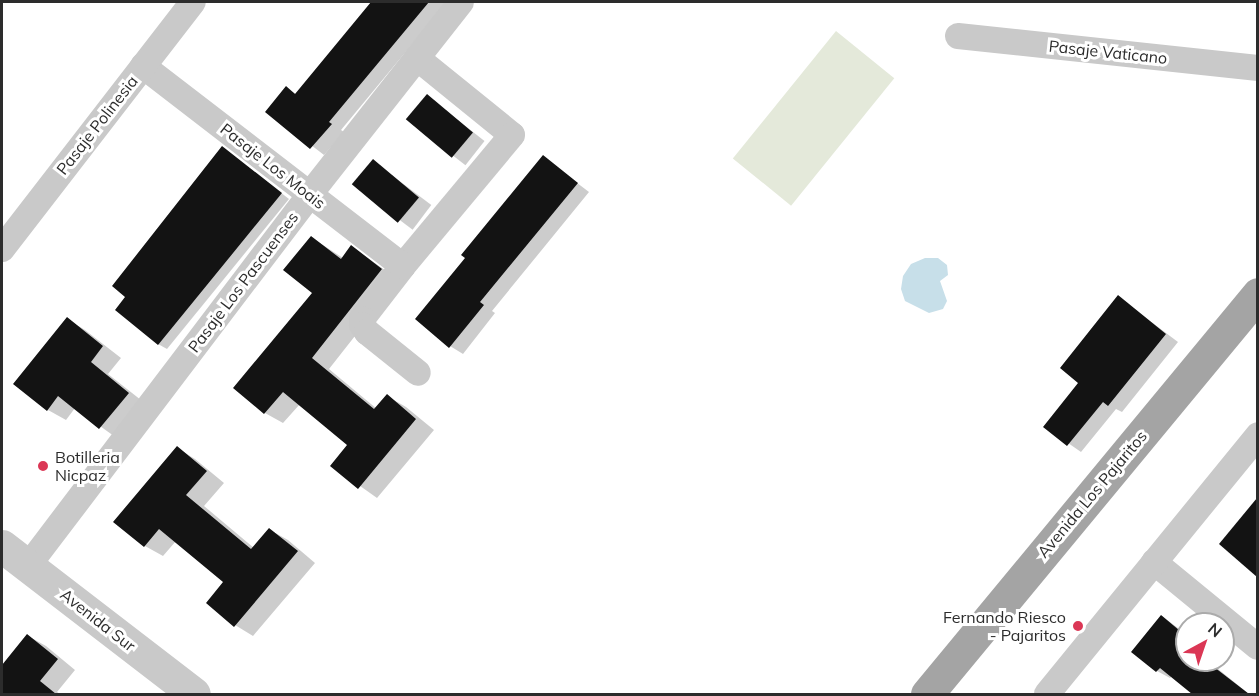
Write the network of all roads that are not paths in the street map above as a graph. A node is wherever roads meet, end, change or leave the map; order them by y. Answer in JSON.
{"nodes":[{"id":1,"x":193,"y":2,"type":"edge"},
{"id":2,"x":462,"y":2,"type":"edge"},
{"id":3,"x":958,"y":36,"type":"dead end"},
{"id":4,"x":417,"y":58,"type":"junction"},
{"id":5,"x":143,"y":66,"type":"junction"},
{"id":6,"x":1257,"y":68,"type":"edge"},
{"id":7,"x":310,"y":194,"type":"junction"},
{"id":8,"x":2,"y":249,"type":"edge"},
{"id":9,"x":403,"y":266,"type":"junction"},
{"id":10,"x":1257,"y":294,"type":"edge"},
{"id":11,"x":418,"y":373,"type":"dead end"},
{"id":12,"x":1257,"y":435,"type":"edge"},
{"id":13,"x":2,"y":546,"type":"edge"},
{"id":14,"x":1154,"y":562,"type":"junction"},
{"id":15,"x":28,"y":566,"type":"junction"},
{"id":16,"x":1257,"y":647,"type":"edge"},
{"id":17,"x":194,"y":694,"type":"edge"},
{"id":18,"x":927,"y":694,"type":"edge"},
{"id":19,"x":1047,"y":694,"type":"edge"}],
"edges":[{"from":1,"to":5,"type":"street","name":"Pasaje Polinesia"},
{"from":2,"to":4,"type":"street","name":"Pasaje Los Pascuenses"},
{"from":3,"to":6,"type":"street","name":"Pasaje Vaticano"},
{"from":4,"to":7,"type":"street","name":"Pasaje Los Pascuenses"},
{"from":4,"to":9,"type":"street"},
{"from":5,"to":7,"type":"street","name":"Pasaje Los Moais"},
{"from":5,"to":8,"type":"street","name":"Pasaje Polinesia"},
{"from":7,"to":9,"type":"street","name":"Pasaje Los Moais"},
{"from":7,"to":15,"type":"street","name":"Pasaje Los Pascuenses"},
{"from":9,"to":11,"type":"street"},
{"from":10,"to":18,"type":"main road","name":"Avenida Los Pajaritos"},
{"from":12,"to":14,"type":"street"},
{"from":13,"to":15,"type":"street","name":"Avenida Sur"},
{"from":14,"to":16,"type":"street"},
{"from":14,"to":19,"type":"street"},
{"from":15,"to":17,"type":"street","name":"Avenida Sur"}]}
